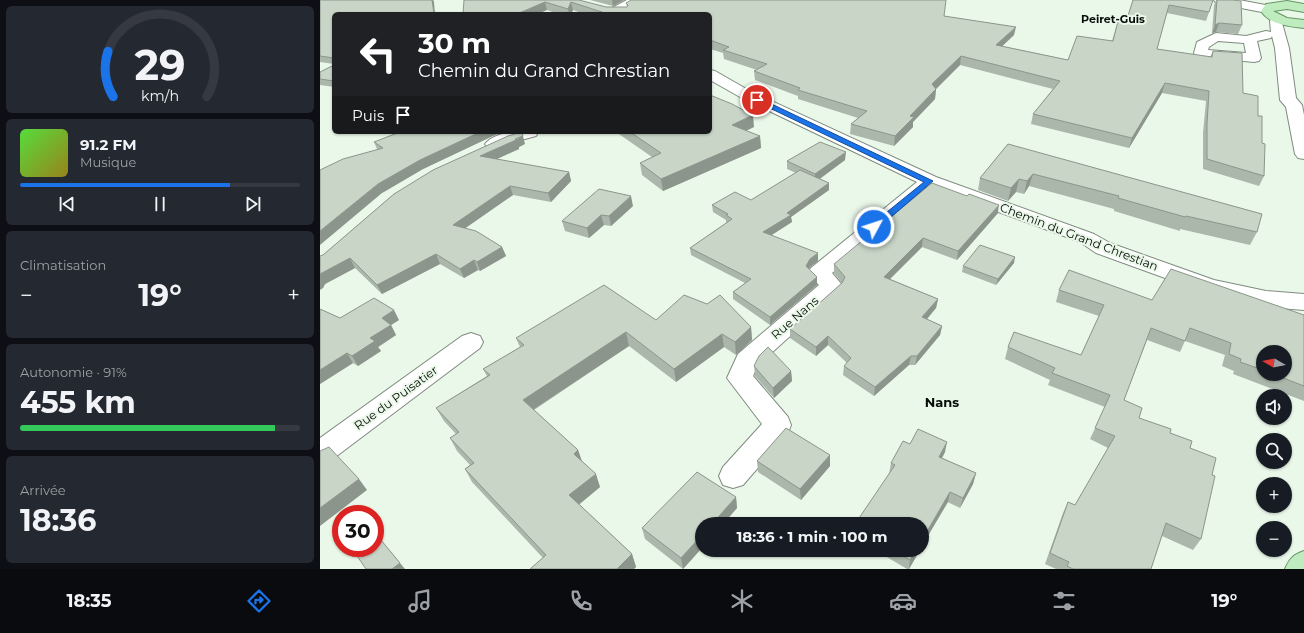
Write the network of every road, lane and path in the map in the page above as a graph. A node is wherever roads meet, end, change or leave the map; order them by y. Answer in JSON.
{"nodes":[{"id":1,"x":636,"y":0,"type":"edge"},
{"id":2,"x":1220,"y":0,"type":"edge"},
{"id":3,"x":1299,"y":4,"type":"edge"},
{"id":4,"x":601,"y":8,"type":"edge"},
{"id":5,"x":1275,"y":8,"type":"edge"},
{"id":6,"x":615,"y":12,"type":"edge"},
{"id":7,"x":619,"y":12,"type":"edge"},
{"id":8,"x":1214,"y":25,"type":"edge"},
{"id":9,"x":1303,"y":25,"type":"edge"},
{"id":10,"x":1272,"y":36,"type":"junction"},
{"id":11,"x":1206,"y":42,"type":"dead end"},
{"id":12,"x":712,"y":75,"type":"edge"},
{"id":13,"x":523,"y":134,"type":"edge"},
{"id":14,"x":477,"y":152,"type":"edge"},
{"id":15,"x":1304,"y":154,"type":"edge"},
{"id":16,"x":930,"y":181,"type":"junction"},
{"id":17,"x":1304,"y":302,"type":"edge"},
{"id":18,"x":471,"y":342,"type":"dead end"},
{"id":19,"x":320,"y":453,"type":"edge"},
{"id":20,"x":733,"y":476,"type":"dead end"},
{"id":21,"x":1304,"y":566,"type":"edge"},
{"id":22,"x":1301,"y":569,"type":"edge"}],
"edges":[{"from":1,"to":7,"type":"street"},
{"from":2,"to":5,"type":"street"},
{"from":3,"to":5,"type":"main road"},
{"from":4,"to":6,"type":"street"},
{"from":5,"to":9,"type":"main road"},
{"from":5,"to":10,"type":"street"},
{"from":8,"to":10,"type":"street"},
{"from":10,"to":11,"type":"street"},
{"from":10,"to":15,"type":"street"},
{"from":12,"to":16,"type":"street","name":"Chemin du Grand Chrestian"},
{"from":13,"to":14,"type":"street"},
{"from":16,"to":17,"type":"street","name":"Chemin du Grand Chrestian"},
{"from":16,"to":20,"type":"street","name":"Rue Nans"},
{"from":18,"to":19,"type":"street","name":"Rue du Puisatier"},
{"from":21,"to":22,"type":"main road"}]}
